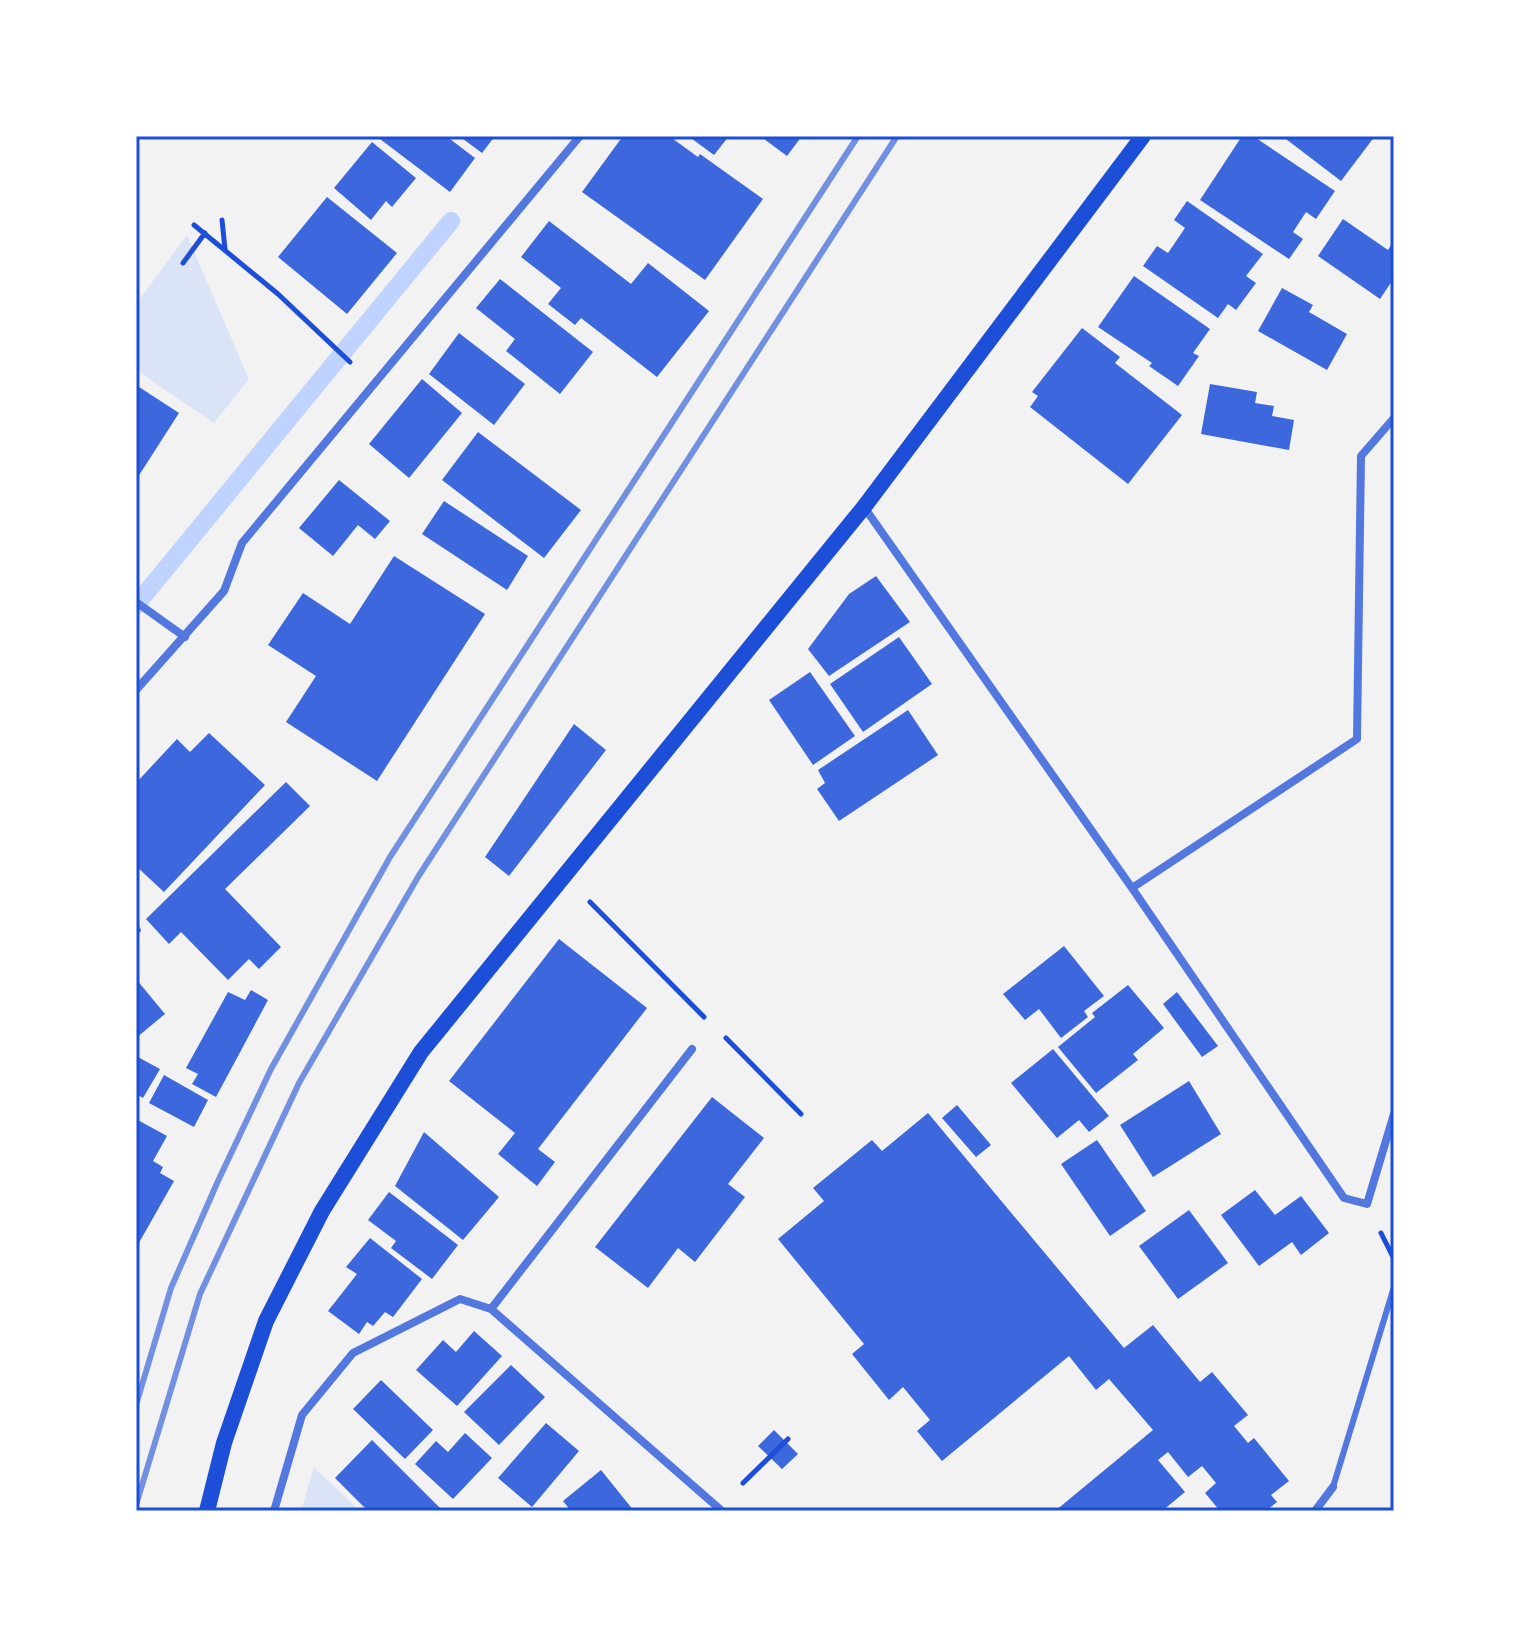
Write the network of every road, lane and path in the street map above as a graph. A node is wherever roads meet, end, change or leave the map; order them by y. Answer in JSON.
{"nodes":[{"id":1,"x":580,"y":136,"type":"edge"},
{"id":2,"x":1143,"y":136,"type":"edge"},
{"id":3,"x":222,"y":220,"type":"dead end"},
{"id":4,"x":194,"y":225,"type":"dead end"},
{"id":5,"x":205,"y":233,"type":"junction"},
{"id":6,"x":225,"y":250,"type":"junction"},
{"id":7,"x":183,"y":263,"type":"dead end"},
{"id":8,"x":357,"y":369,"type":"dead end"},
{"id":9,"x":1394,"y":418,"type":"edge"},
{"id":10,"x":864,"y":507,"type":"junction"},
{"id":11,"x":136,"y":602,"type":"edge"},
{"id":12,"x":185,"y":637,"type":"junction"},
{"id":13,"x":136,"y":690,"type":"edge"},
{"id":14,"x":1132,"y":888,"type":"junction"},
{"id":15,"x":585,"y":897,"type":"dead end"},
{"id":16,"x":715,"y":1027,"type":"dead end"},
{"id":17,"x":725,"y":1038,"type":"dead end"},
{"id":18,"x":692,"y":1049,"type":"dead end"},
{"id":19,"x":801,"y":1114,"type":"dead end"},
{"id":20,"x":1394,"y":1114,"type":"edge"},
{"id":21,"x":1394,"y":1287,"type":"edge"},
{"id":22,"x":491,"y":1309,"type":"junction"},
{"id":23,"x":788,"y":1439,"type":"dead end"},
{"id":24,"x":1333,"y":1487,"type":"joint"},
{"id":25,"x":734,"y":1492,"type":"dead end"},
{"id":26,"x":207,"y":1511,"type":"edge"},
{"id":27,"x":274,"y":1511,"type":"edge"},
{"id":28,"x":722,"y":1511,"type":"edge"},
{"id":29,"x":1315,"y":1511,"type":"edge"}],
"edges":[{"from":1,"to":12,"type":"street"},
{"from":2,"to":10,"type":"main road"},
{"from":3,"to":6,"type":"path"},
{"from":4,"to":5,"type":"path"},
{"from":5,"to":6,"type":"path"},
{"from":5,"to":7,"type":"path"},
{"from":6,"to":8,"type":"path"},
{"from":9,"to":14,"type":"street"},
{"from":10,"to":14,"type":"street"},
{"from":10,"to":26,"type":"main road"},
{"from":11,"to":12,"type":"street"},
{"from":12,"to":13,"type":"street"},
{"from":14,"to":20,"type":"street"},
{"from":15,"to":16,"type":"path"},
{"from":17,"to":19,"type":"path"},
{"from":18,"to":22,"type":"street"},
{"from":21,"to":24,"type":"lane"},
{"from":22,"to":27,"type":"street"},
{"from":22,"to":28,"type":"street"},
{"from":23,"to":25,"type":"path"},
{"from":24,"to":29,"type":"street"}]}
